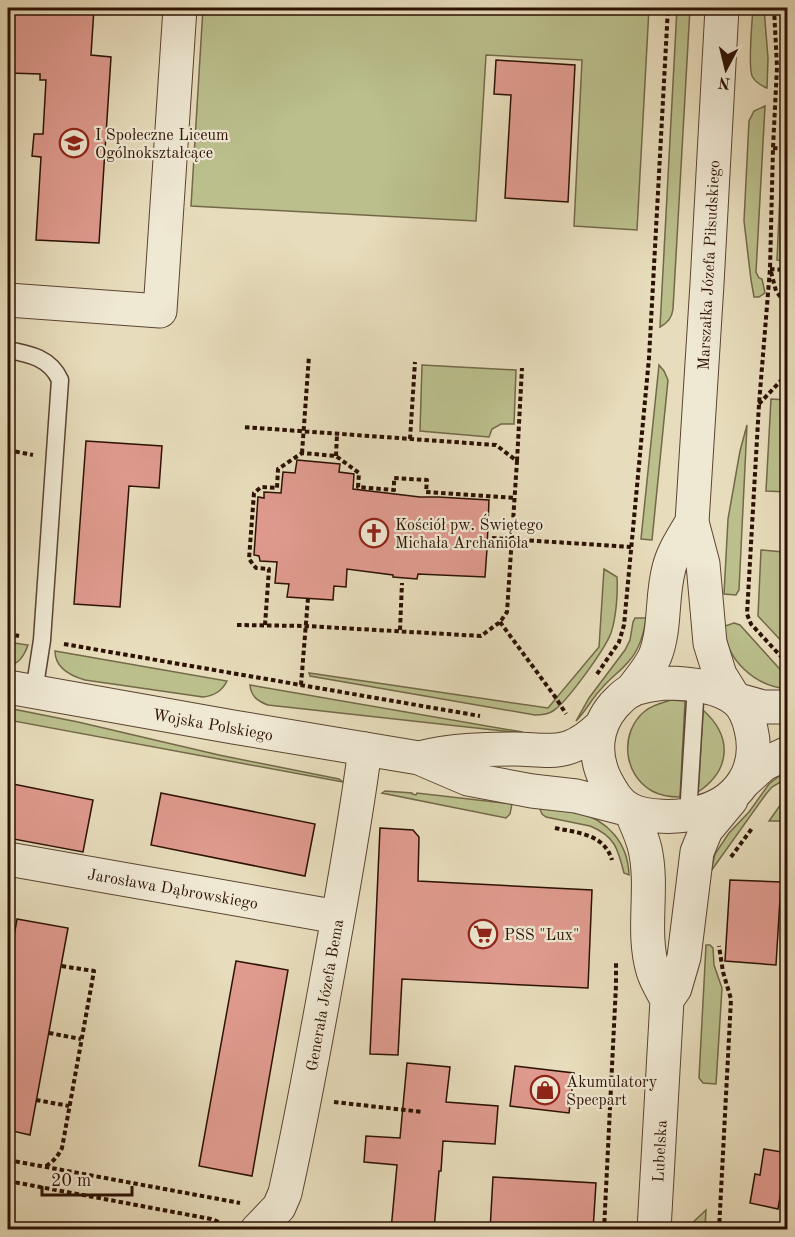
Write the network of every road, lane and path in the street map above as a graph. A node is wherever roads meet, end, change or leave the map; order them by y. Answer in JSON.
{"nodes":[{"id":1,"x":180,"y":8,"type":"edge"},
{"id":2,"x":668,"y":8,"type":"edge"},
{"id":3,"x":722,"y":8,"type":"edge"},
{"id":4,"x":774,"y":8,"type":"edge"},
{"id":5,"x":772,"y":148,"type":"junction"},
{"id":6,"x":788,"y":149,"type":"edge"},
{"id":7,"x":770,"y":268,"type":"junction"},
{"id":8,"x":788,"y":270,"type":"edge"},
{"id":9,"x":8,"y":300,"type":"edge"},
{"id":10,"x":788,"y":307,"type":"edge"},
{"id":11,"x":8,"y":350,"type":"edge"},
{"id":12,"x":309,"y":356,"type":"dead end"},
{"id":13,"x":788,"y":360,"type":"edge"},
{"id":14,"x":415,"y":362,"type":"dead end"},
{"id":15,"x":522,"y":368,"type":"dead end"},
{"id":16,"x":759,"y":404,"type":"junction"},
{"id":17,"x":243,"y":427,"type":"dead end"},
{"id":18,"x":304,"y":431,"type":"junction"},
{"id":19,"x":337,"y":434,"type":"junction"},
{"id":20,"x":410,"y":439,"type":"junction"},
{"id":21,"x":302,"y":453,"type":"junction"},
{"id":22,"x":336,"y":456,"type":"junction"},
{"id":23,"x":517,"y":461,"type":"junction"},
{"id":24,"x":515,"y":498,"type":"junction"},
{"id":25,"x":692,"y":522,"type":"junction"},
{"id":26,"x":492,"y":538,"type":"dead end"},
{"id":27,"x":512,"y":539,"type":"junction"},
{"id":28,"x":631,"y":547,"type":"junction"},
{"id":29,"x":402,"y":583,"type":"dead end"},
{"id":30,"x":308,"y":598,"type":"dead end"},
{"id":31,"x":500,"y":622,"type":"junction"},
{"id":32,"x":237,"y":625,"type":"dead end"},
{"id":33,"x":265,"y":625,"type":"junction"},
{"id":34,"x":306,"y":626,"type":"junction"},
{"id":35,"x":400,"y":630,"type":"junction"},
{"id":36,"x":8,"y":634,"type":"edge"},
{"id":37,"x":42,"y":640,"type":"junction"},
{"id":38,"x":788,"y":664,"type":"edge"},
{"id":39,"x":596,"y":675,"type":"dead end"},
{"id":40,"x":301,"y":685,"type":"junction"},
{"id":41,"x":696,"y":685,"type":"junction"},
{"id":42,"x":21,"y":690,"type":"edge"},
{"id":43,"x":631,"y":691,"type":"junction"},
{"id":44,"x":735,"y":699,"type":"junction"},
{"id":45,"x":788,"y":707,"type":"edge"},
{"id":46,"x":567,"y":716,"type":"dead end"},
{"id":47,"x":483,"y":717,"type":"dead end"},
{"id":48,"x":602,"y":725,"type":"junction"},
{"id":49,"x":365,"y":749,"type":"junction"},
{"id":50,"x":788,"y":753,"type":"edge"},
{"id":51,"x":419,"y":758,"type":"junction"},
{"id":52,"x":741,"y":787,"type":"junction"},
{"id":53,"x":630,"y":810,"type":"junction"},
{"id":54,"x":688,"y":815,"type":"junction"},
{"id":55,"x":759,"y":819,"type":"dead end"},
{"id":56,"x":548,"y":826,"type":"dead end"},
{"id":57,"x":8,"y":859,"type":"edge"},
{"id":58,"x":729,"y":861,"type":"dead end"},
{"id":59,"x":614,"y":866,"type":"dead end"},
{"id":60,"x":338,"y":917,"type":"junction"},
{"id":61,"x":719,"y":946,"type":"dead end"},
{"id":62,"x":616,"y":951,"type":"dead end"},
{"id":63,"x":61,"y":966,"type":"dead end"},
{"id":64,"x":667,"y":1000,"type":"junction"},
{"id":65,"x":49,"y":1033,"type":"dead end"},
{"id":66,"x":81,"y":1039,"type":"junction"},
{"id":67,"x":36,"y":1100,"type":"dead end"},
{"id":68,"x":69,"y":1106,"type":"junction"},
{"id":69,"x":8,"y":1160,"type":"edge"},
{"id":70,"x":46,"y":1166,"type":"junction"},
{"id":71,"x":8,"y":1181,"type":"edge"},
{"id":72,"x":256,"y":1218,"type":"edge"},
{"id":73,"x":226,"y":1230,"type":"edge"},
{"id":74,"x":604,"y":1230,"type":"edge"},
{"id":75,"x":654,"y":1230,"type":"edge"},
{"id":76,"x":718,"y":1230,"type":"edge"}],
"edges":[{"from":1,"to":9,"type":"street"},
{"from":2,"to":28,"type":"path"},
{"from":3,"to":25,"type":"street","name":"Marszałka Józefa Piłsudskiego"},
{"from":4,"to":5,"type":"path"},
{"from":5,"to":6,"type":"path"},
{"from":5,"to":7,"type":"path"},
{"from":7,"to":8,"type":"path"},
{"from":7,"to":10,"type":"path"},
{"from":7,"to":16,"type":"path"},
{"from":11,"to":37,"type":"lane"},
{"from":12,"to":18,"type":"path"},
{"from":13,"to":16,"type":"path"},
{"from":14,"to":20,"type":"path"},
{"from":15,"to":23,"type":"path"},
{"from":16,"to":38,"type":"path"},
{"from":17,"to":18,"type":"path"},
{"from":18,"to":19,"type":"path"},
{"from":18,"to":21,"type":"path"},
{"from":19,"to":20,"type":"path"},
{"from":19,"to":22,"type":"path"},
{"from":20,"to":23,"type":"path"},
{"from":21,"to":22,"type":"path"},
{"from":21,"to":33,"type":"path"},
{"from":22,"to":24,"type":"path"},
{"from":23,"to":24,"type":"path"},
{"from":24,"to":27,"type":"path"},
{"from":25,"to":43,"type":"street","name":"Marszałka Józefa Piłsudskiego"},
{"from":25,"to":44,"type":"street","name":"Marszałka Józefa Piłsudskiego"},
{"from":26,"to":27,"type":"path"},
{"from":27,"to":28,"type":"path"},
{"from":27,"to":31,"type":"path"},
{"from":28,"to":39,"type":"path"},
{"from":29,"to":35,"type":"path"},
{"from":30,"to":34,"type":"path"},
{"from":31,"to":35,"type":"path"},
{"from":31,"to":46,"type":"path"},
{"from":32,"to":33,"type":"path"},
{"from":33,"to":34,"type":"path"},
{"from":34,"to":35,"type":"path"},
{"from":34,"to":40,"type":"path"},
{"from":36,"to":37,"type":"path"},
{"from":37,"to":40,"type":"path"},
{"from":37,"to":42,"type":"lane"},
{"from":40,"to":47,"type":"path"},
{"from":41,"to":43,"type":"street"},
{"from":41,"to":44,"type":"street"},
{"from":41,"to":54,"type":"lane"},
{"from":42,"to":49,"type":"street","name":"Wojska Polskiego"},
{"from":43,"to":48,"type":"street","name":"Marszałka Józefa Piłsudskiego"},
{"from":44,"to":45,"type":"street"},
{"from":44,"to":52,"type":"street","name":"Marszałka Józefa Piłsudskiego"},
{"from":48,"to":51,"type":"street","name":"Wojska Polskiego"},
{"from":48,"to":53,"type":"street","name":"Lubelska"},
{"from":49,"to":51,"type":"street","name":"Wojska Polskiego"},
{"from":49,"to":60,"type":"street","name":"Generała Józefa Bema"},
{"from":50,"to":52,"type":"street"},
{"from":51,"to":53,"type":"street","name":"Wojska Polskiego"},
{"from":52,"to":54,"type":"street","name":"Wojska Polskiego"},
{"from":52,"to":64,"type":"street","name":"Lubelska"},
{"from":53,"to":54,"type":"street","name":"Wojska Polskiego"},
{"from":53,"to":64,"type":"street","name":"Lubelska"},
{"from":55,"to":58,"type":"path"},
{"from":56,"to":59,"type":"path"},
{"from":57,"to":60,"type":"street","name":"Jarosława Dąbrowskiego"},
{"from":60,"to":72,"type":"street","name":"Generała Józefa Bema"},
{"from":61,"to":76,"type":"path"},
{"from":62,"to":74,"type":"path"},
{"from":63,"to":66,"type":"path"},
{"from":64,"to":75,"type":"street","name":"Lubelska"},
{"from":65,"to":66,"type":"path"},
{"from":66,"to":68,"type":"path"},
{"from":67,"to":68,"type":"path"},
{"from":68,"to":70,"type":"path"},
{"from":69,"to":70,"type":"path"},
{"from":70,"to":72,"type":"path"},
{"from":71,"to":73,"type":"path"}]}
